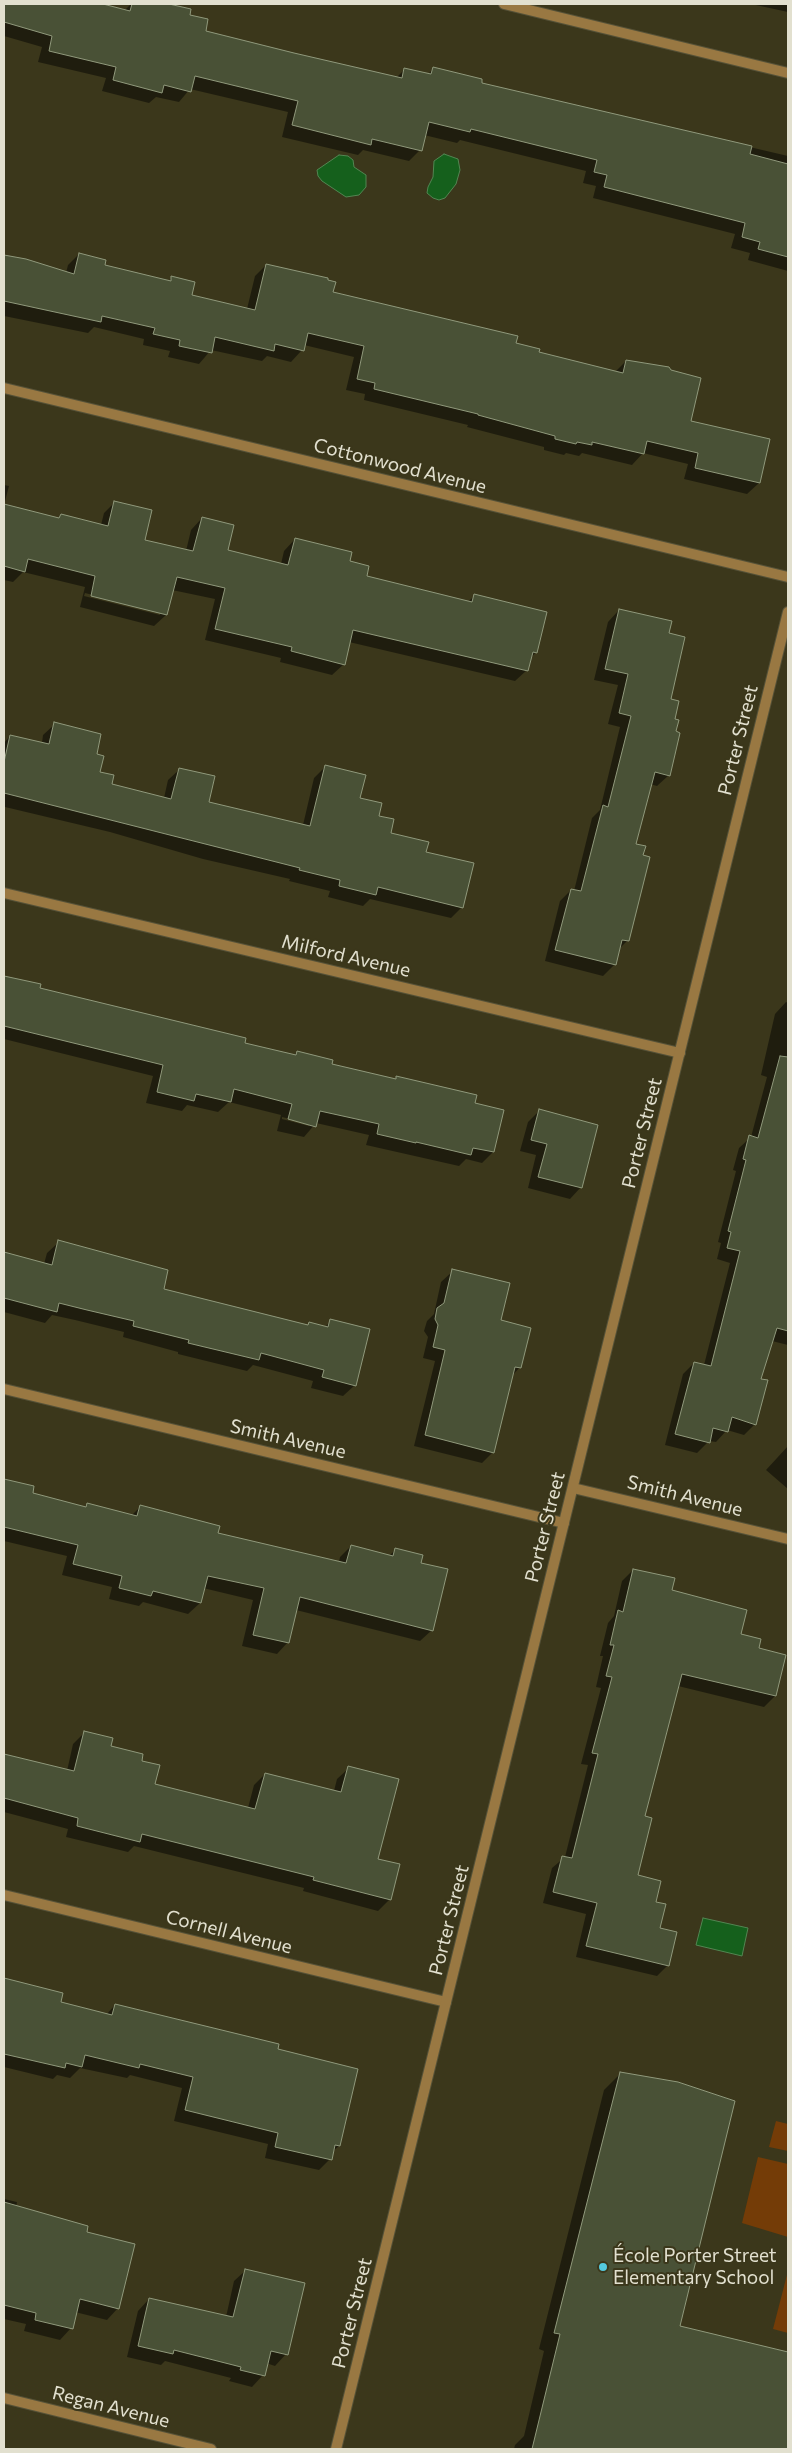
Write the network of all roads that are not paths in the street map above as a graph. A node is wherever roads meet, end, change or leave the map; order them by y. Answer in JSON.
{"nodes":[{"id":1,"x":504,"y":4,"type":"edge"},
{"id":2,"x":788,"y":73,"type":"edge"},
{"id":3,"x":4,"y":388,"type":"edge"},
{"id":4,"x":788,"y":577,"type":"edge"},
{"id":5,"x":788,"y":612,"type":"edge"},
{"id":6,"x":4,"y":893,"type":"edge"},
{"id":7,"x":680,"y":1053,"type":"junction"},
{"id":8,"x":4,"y":1389,"type":"edge"},
{"id":9,"x":573,"y":1488,"type":"junction"},
{"id":10,"x":564,"y":1523,"type":"junction"},
{"id":11,"x":788,"y":1539,"type":"edge"},
{"id":12,"x":4,"y":1895,"type":"edge"},
{"id":13,"x":446,"y":2002,"type":"junction"},
{"id":14,"x":4,"y":2398,"type":"edge"},
{"id":15,"x":211,"y":2449,"type":"edge"},
{"id":16,"x":336,"y":2449,"type":"edge"}],
"edges":[{"from":1,"to":2,"type":"street"},
{"from":3,"to":4,"type":"street","name":"Cottonwood Avenue"},
{"from":5,"to":7,"type":"street","name":"Porter Street"},
{"from":6,"to":7,"type":"street","name":"Milford Avenue"},
{"from":7,"to":9,"type":"street","name":"Porter Street"},
{"from":8,"to":10,"type":"street","name":"Smith Avenue"},
{"from":9,"to":10,"type":"street","name":"Porter Street"},
{"from":9,"to":11,"type":"street","name":"Smith Avenue"},
{"from":10,"to":13,"type":"street","name":"Porter Street"},
{"from":12,"to":13,"type":"street","name":"Cornell Avenue"},
{"from":13,"to":16,"type":"street","name":"Porter Street"},
{"from":14,"to":15,"type":"street","name":"Regan Avenue"}]}
